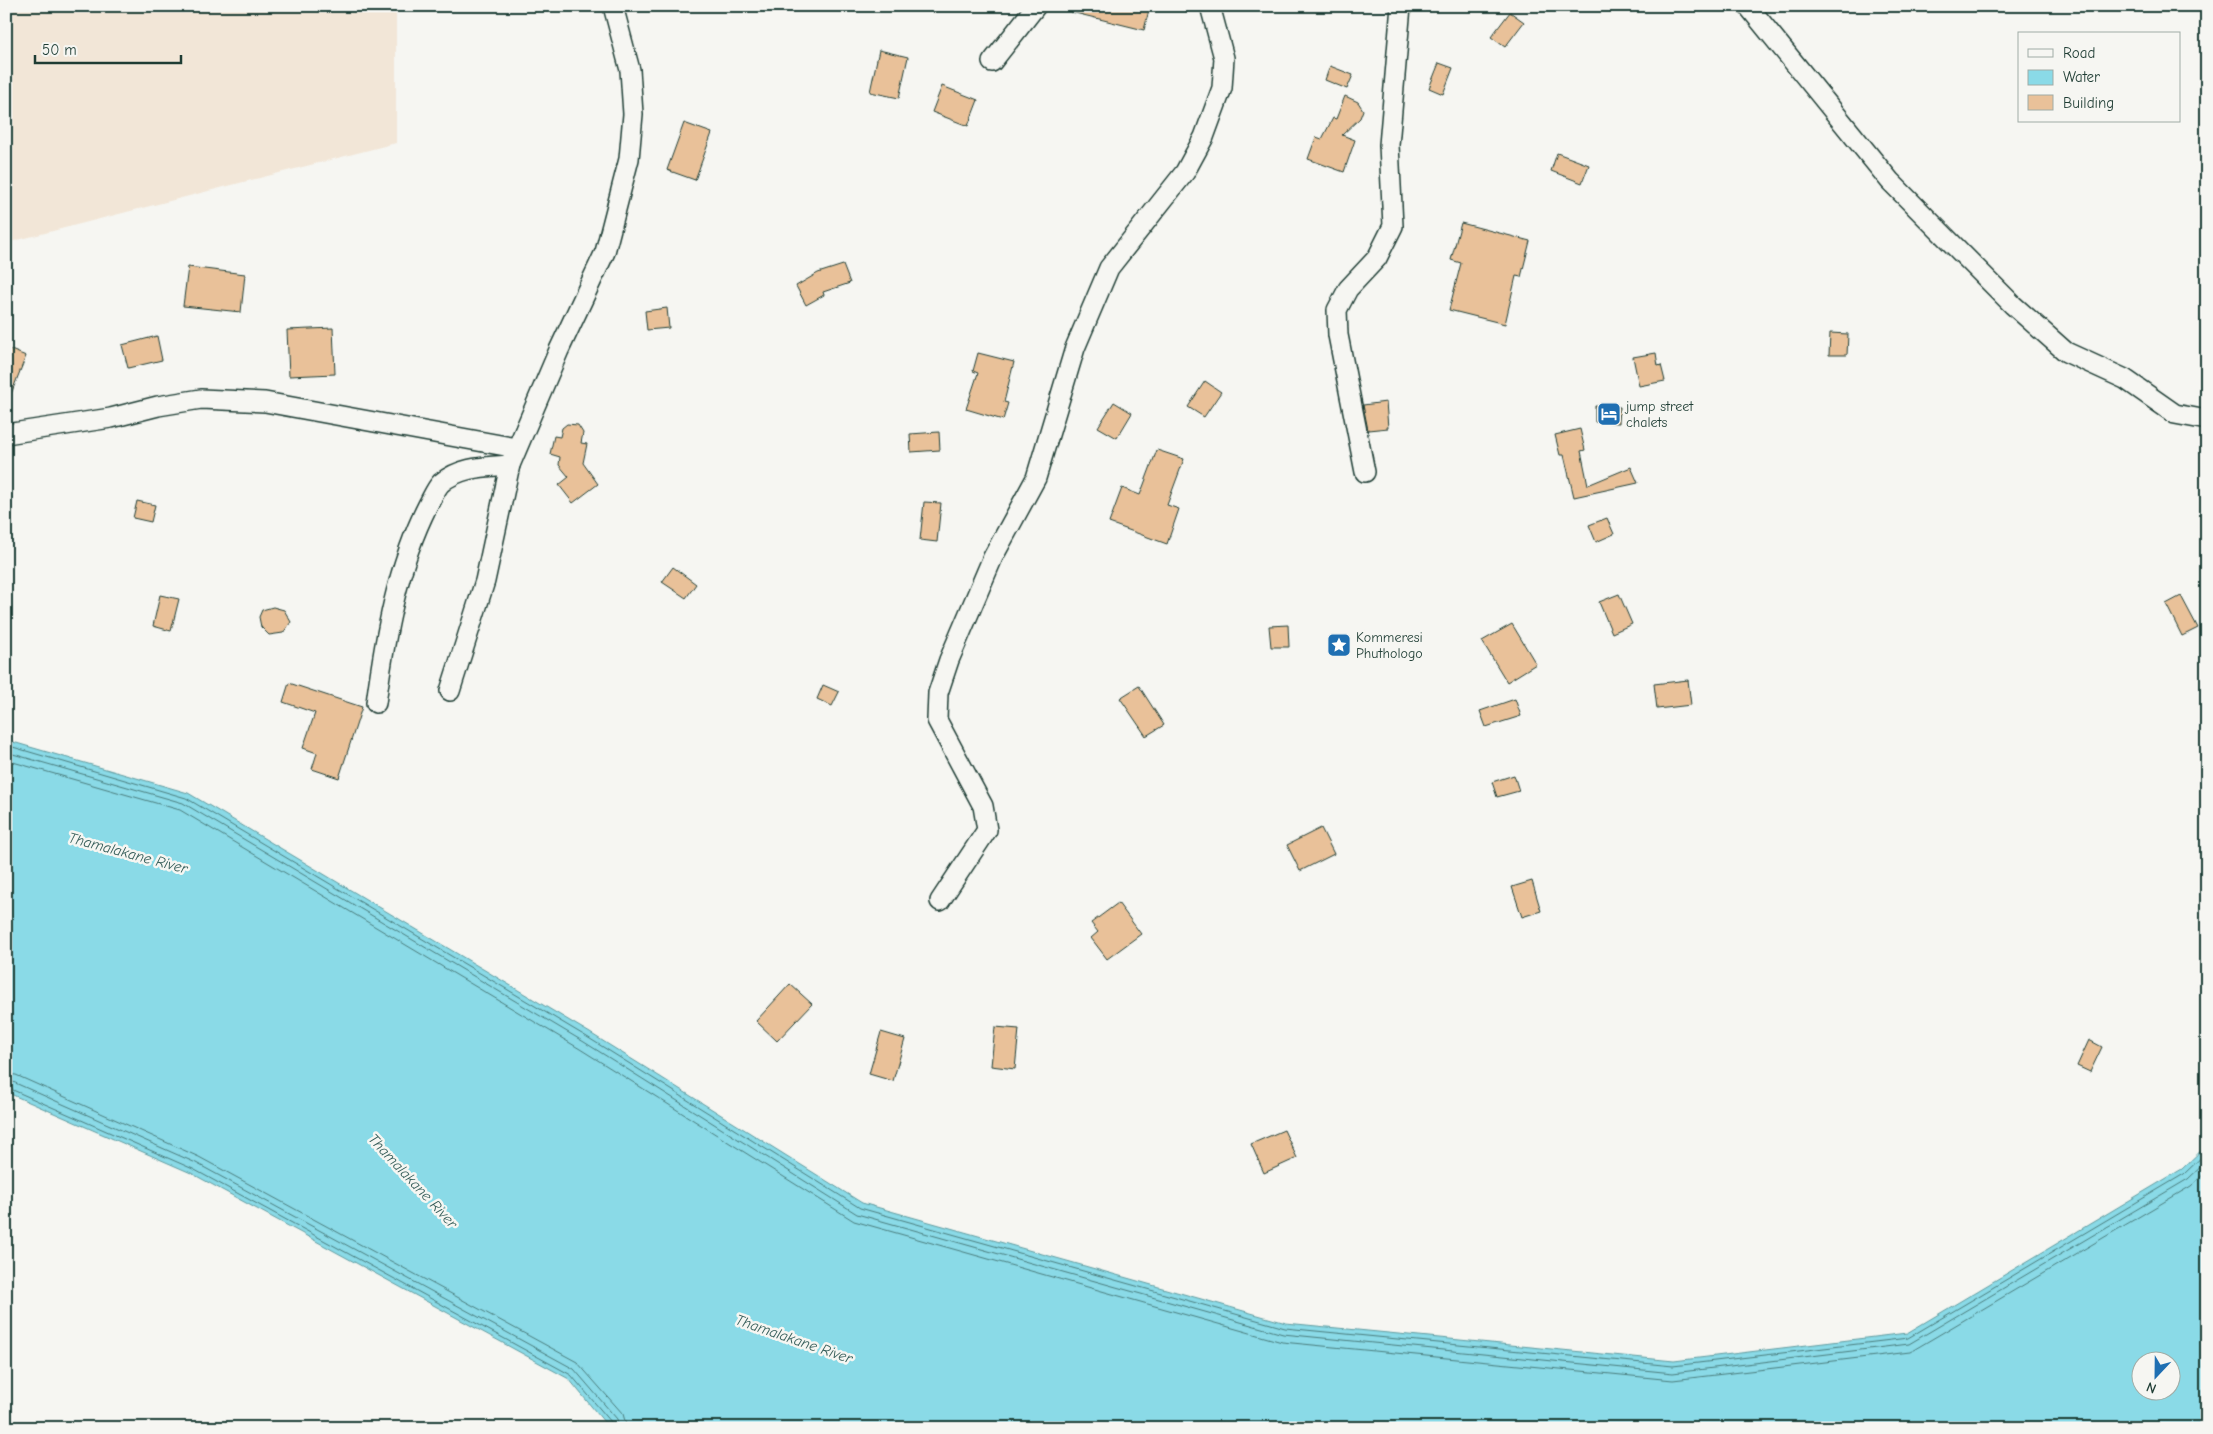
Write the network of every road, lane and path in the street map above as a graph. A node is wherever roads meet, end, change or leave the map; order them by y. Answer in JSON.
{"nodes":[{"id":1,"x":613,"y":6,"type":"edge"},
{"id":2,"x":1036,"y":6,"type":"edge"},
{"id":3,"x":1210,"y":6,"type":"edge"},
{"id":4,"x":1401,"y":6,"type":"edge"},
{"id":5,"x":1748,"y":6,"type":"edge"},
{"id":6,"x":992,"y":62,"type":"dead end"},
{"id":7,"x":2207,"y":420,"type":"edge"},
{"id":8,"x":6,"y":434,"type":"edge"},
{"id":9,"x":513,"y":457,"type":"junction"},
{"id":10,"x":1365,"y":472,"type":"dead end"},
{"id":11,"x":450,"y":690,"type":"dead end"},
{"id":12,"x":376,"y":703,"type":"dead end"},
{"id":13,"x":940,"y":901,"type":"dead end"}],
"edges":[{"from":1,"to":9,"type":"street"},
{"from":2,"to":6,"type":"street"},
{"from":3,"to":13,"type":"street"},
{"from":4,"to":10,"type":"street"},
{"from":5,"to":7,"type":"street"},
{"from":8,"to":9,"type":"street"},
{"from":9,"to":11,"type":"street"},
{"from":9,"to":12,"type":"street"}]}
